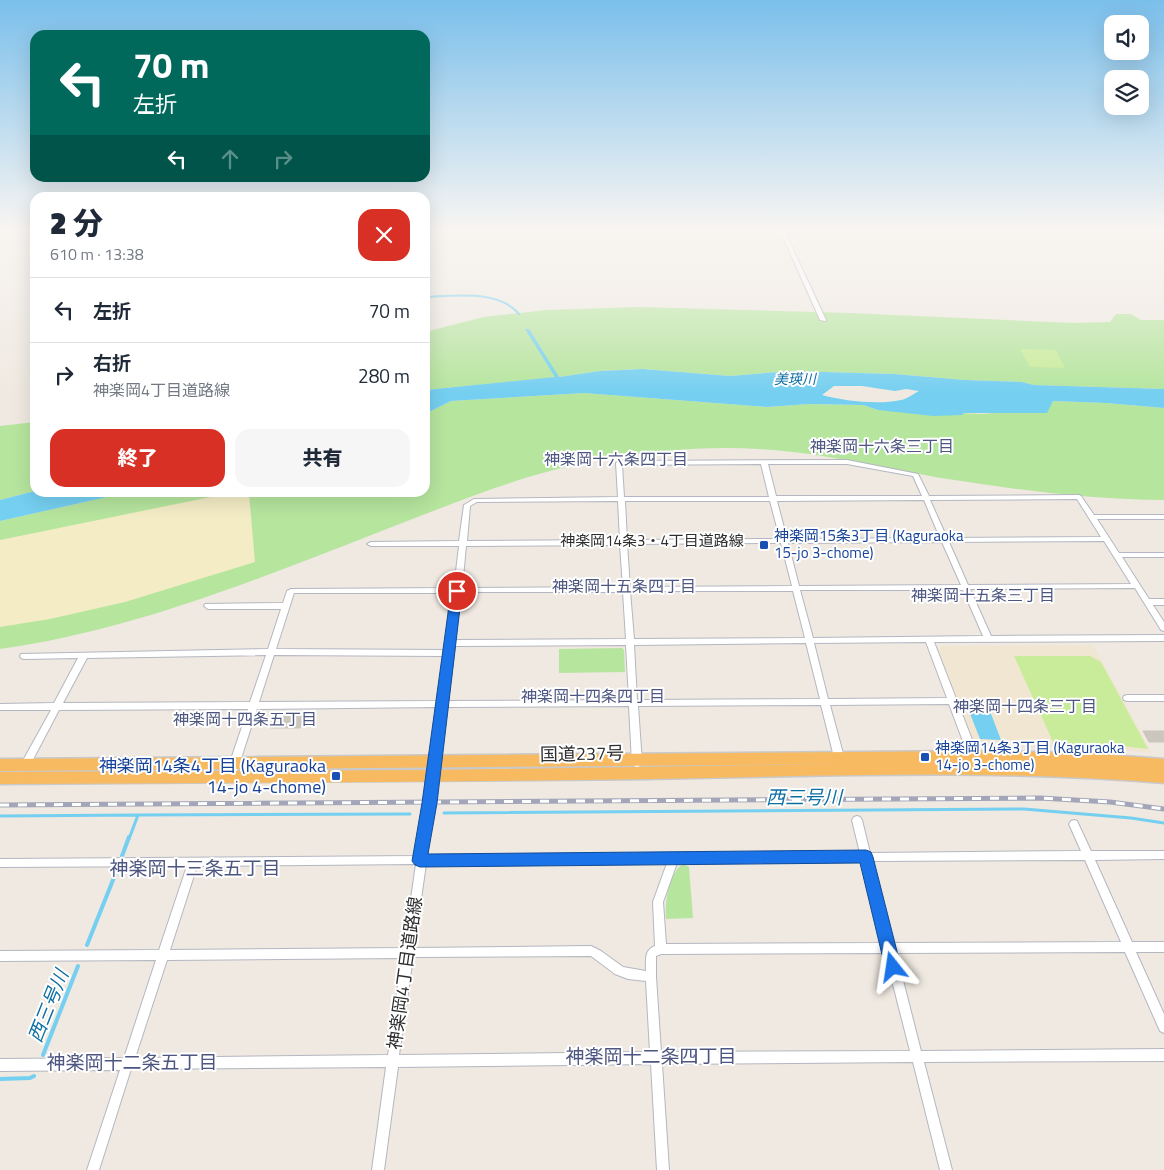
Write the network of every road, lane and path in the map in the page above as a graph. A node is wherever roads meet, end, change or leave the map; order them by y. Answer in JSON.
{"nodes":[{"id":1,"x":807,"y":285,"type":"edge"},
{"id":2,"x":823,"y":320,"type":"dead end"},
{"id":3,"x":764,"y":462,"type":"junction"},
{"id":4,"x":925,"y":497,"type":"junction"},
{"id":5,"x":774,"y":498,"type":"junction"},
{"id":6,"x":621,"y":499,"type":"junction"},
{"id":7,"x":1092,"y":517,"type":"junction"},
{"id":8,"x":1164,"y":517,"type":"edge"},
{"id":9,"x":1107,"y":538,"type":"junction"},
{"id":10,"x":783,"y":540,"type":"junction"},
{"id":11,"x":944,"y":540,"type":"junction"},
{"id":12,"x":624,"y":542,"type":"junction"},
{"id":13,"x":463,"y":543,"type":"junction"},
{"id":14,"x":371,"y":544,"type":"dead end"},
{"id":15,"x":1118,"y":555,"type":"junction"},
{"id":16,"x":1164,"y":555,"type":"edge"},
{"id":17,"x":1137,"y":586,"type":"junction"},
{"id":18,"x":965,"y":587,"type":"junction"},
{"id":19,"x":796,"y":588,"type":"junction"},
{"id":20,"x":627,"y":589,"type":"junction"},
{"id":21,"x":457,"y":591,"type":"junction"},
{"id":22,"x":1148,"y":602,"type":"junction"},
{"id":23,"x":1164,"y":602,"type":"edge"},
{"id":24,"x":208,"y":606,"type":"dead end"},
{"id":25,"x":286,"y":606,"type":"junction"},
{"id":26,"x":1164,"y":628,"type":"edge"},
{"id":27,"x":1164,"y":638,"type":"edge"},
{"id":28,"x":989,"y":640,"type":"junction"},
{"id":29,"x":810,"y":641,"type":"junction"},
{"id":30,"x":929,"y":641,"type":"junction"},
{"id":31,"x":630,"y":642,"type":"junction"},
{"id":32,"x":450,"y":643,"type":"junction"},
{"id":33,"x":271,"y":652,"type":"junction"},
{"id":34,"x":449,"y":653,"type":"junction"},
{"id":35,"x":84,"y":655,"type":"junction"},
{"id":36,"x":24,"y":656,"type":"dead end"},
{"id":37,"x":1127,"y":698,"type":"dead end"},
{"id":38,"x":1164,"y":698,"type":"edge"},
{"id":39,"x":824,"y":701,"type":"junction"},
{"id":40,"x":952,"y":701,"type":"junction"},
{"id":41,"x":633,"y":702,"type":"junction"},
{"id":42,"x":442,"y":704,"type":"junction"},
{"id":43,"x":254,"y":705,"type":"junction"},
{"id":44,"x":57,"y":706,"type":"junction"},
{"id":45,"x":0,"y":707,"type":"edge"},
{"id":46,"x":975,"y":763,"type":"junction"},
{"id":47,"x":841,"y":764,"type":"junction"},
{"id":48,"x":0,"y":765,"type":"edge"},
{"id":49,"x":638,"y":765,"type":"junction"},
{"id":50,"x":1164,"y":765,"type":"edge"},
{"id":51,"x":434,"y":769,"type":"junction"},
{"id":52,"x":233,"y":770,"type":"junction"},
{"id":53,"x":23,"y":771,"type":"junction"},
{"id":54,"x":1164,"y":777,"type":"edge"},
{"id":55,"x":0,"y":778,"type":"edge"},
{"id":56,"x":856,"y":820,"type":"dead end"},
{"id":57,"x":1074,"y":824,"type":"dead end"},
{"id":58,"x":1087,"y":855,"type":"junction"},
{"id":59,"x":1164,"y":855,"type":"edge"},
{"id":60,"x":866,"y":857,"type":"junction"},
{"id":61,"x":673,"y":859,"type":"junction"},
{"id":62,"x":420,"y":861,"type":"junction"},
{"id":63,"x":193,"y":862,"type":"junction"},
{"id":64,"x":0,"y":863,"type":"edge"},
{"id":65,"x":1128,"y":947,"type":"junction"},
{"id":66,"x":1164,"y":947,"type":"edge"},
{"id":67,"x":661,"y":949,"type":"junction"},
{"id":68,"x":888,"y":949,"type":"junction"},
{"id":69,"x":407,"y":952,"type":"junction"},
{"id":70,"x":164,"y":954,"type":"junction"},
{"id":71,"x":0,"y":956,"type":"edge"},
{"id":72,"x":651,"y":977,"type":"junction"},
{"id":73,"x":1164,"y":1027,"type":"edge"},
{"id":74,"x":1164,"y":1055,"type":"edge"},
{"id":75,"x":917,"y":1057,"type":"junction"},
{"id":76,"x":657,"y":1058,"type":"junction"},
{"id":77,"x":393,"y":1061,"type":"junction"},
{"id":78,"x":128,"y":1064,"type":"junction"},
{"id":79,"x":0,"y":1065,"type":"edge"},
{"id":80,"x":93,"y":1170,"type":"edge"},
{"id":81,"x":378,"y":1170,"type":"edge"},
{"id":82,"x":663,"y":1170,"type":"edge"},
{"id":83,"x":946,"y":1170,"type":"edge"}],
"edges":[{"from":1,"to":2,"type":"street"},
{"from":3,"to":4,"type":"street"},
{"from":3,"to":5,"type":"street"},
{"from":3,"to":6,"type":"street"},
{"from":4,"to":5,"type":"street"},
{"from":4,"to":7,"type":"street"},
{"from":4,"to":11,"type":"street"},
{"from":5,"to":6,"type":"street"},
{"from":5,"to":10,"type":"street"},
{"from":6,"to":12,"type":"street"},
{"from":6,"to":13,"type":"street"},
{"from":7,"to":8,"type":"street"},
{"from":7,"to":9,"type":"street"},
{"from":9,"to":11,"type":"street","name":"神楽岡14条3・4丁目道路線"},
{"from":9,"to":15,"type":"street"},
{"from":10,"to":11,"type":"street","name":"神楽岡14条3・4丁目道路線"},
{"from":10,"to":12,"type":"street","name":"神楽岡14条3・4丁目道路線"},
{"from":10,"to":19,"type":"street"},
{"from":11,"to":18,"type":"street"},
{"from":12,"to":13,"type":"street","name":"神楽岡14条3・4丁目道路線"},
{"from":12,"to":20,"type":"street"},
{"from":13,"to":14,"type":"street","name":"神楽岡14条3・4丁目道路線"},
{"from":13,"to":21,"type":"street"},
{"from":15,"to":16,"type":"street"},
{"from":15,"to":17,"type":"street"},
{"from":17,"to":18,"type":"street"},
{"from":17,"to":22,"type":"street"},
{"from":18,"to":19,"type":"street"},
{"from":18,"to":28,"type":"street"},
{"from":19,"to":20,"type":"street"},
{"from":19,"to":29,"type":"street"},
{"from":20,"to":21,"type":"street"},
{"from":20,"to":31,"type":"street"},
{"from":21,"to":25,"type":"street"},
{"from":21,"to":32,"type":"street"},
{"from":22,"to":23,"type":"street"},
{"from":22,"to":26,"type":"street"},
{"from":24,"to":25,"type":"street"},
{"from":25,"to":33,"type":"street"},
{"from":27,"to":28,"type":"street"},
{"from":28,"to":30,"type":"street"},
{"from":29,"to":30,"type":"street"},
{"from":29,"to":31,"type":"street"},
{"from":29,"to":39,"type":"street"},
{"from":30,"to":40,"type":"street"},
{"from":31,"to":32,"type":"street"},
{"from":31,"to":41,"type":"street"},
{"from":32,"to":34,"type":"street"},
{"from":33,"to":34,"type":"street"},
{"from":33,"to":35,"type":"street"},
{"from":33,"to":43,"type":"street"},
{"from":34,"to":42,"type":"street"},
{"from":35,"to":36,"type":"street"},
{"from":35,"to":44,"type":"street"},
{"from":37,"to":38,"type":"street"},
{"from":39,"to":40,"type":"street"},
{"from":39,"to":41,"type":"street"},
{"from":39,"to":47,"type":"street"},
{"from":40,"to":46,"type":"street"},
{"from":41,"to":42,"type":"street"},
{"from":41,"to":49,"type":"street"},
{"from":42,"to":43,"type":"street"},
{"from":42,"to":51,"type":"street"},
{"from":43,"to":44,"type":"street"},
{"from":43,"to":52,"type":"street"},
{"from":44,"to":45,"type":"street"},
{"from":44,"to":53,"type":"street"},
{"from":46,"to":47,"type":"highway","name":"国道237号"},
{"from":46,"to":50,"type":"highway","name":"国道237号"},
{"from":46,"to":54,"type":"highway","name":"国道237号"},
{"from":47,"to":49,"type":"highway","name":"国道237号"},
{"from":48,"to":53,"type":"highway","name":"国道237号"},
{"from":49,"to":51,"type":"highway","name":"国道237号"},
{"from":51,"to":52,"type":"highway","name":"国道237号"},
{"from":51,"to":62,"type":"street","name":"神楽岡4丁目道路線"},
{"from":52,"to":53,"type":"highway","name":"国道237号"},
{"from":53,"to":55,"type":"highway","name":"国道237号"},
{"from":56,"to":60,"type":"street"},
{"from":57,"to":58,"type":"street"},
{"from":58,"to":59,"type":"street"},
{"from":58,"to":60,"type":"street"},
{"from":58,"to":65,"type":"street"},
{"from":60,"to":61,"type":"street"},
{"from":60,"to":68,"type":"street"},
{"from":61,"to":62,"type":"street"},
{"from":61,"to":67,"type":"street"},
{"from":62,"to":63,"type":"street"},
{"from":62,"to":69,"type":"street","name":"神楽岡4丁目道路線"},
{"from":63,"to":64,"type":"street"},
{"from":63,"to":70,"type":"street"},
{"from":65,"to":66,"type":"street"},
{"from":65,"to":68,"type":"street"},
{"from":65,"to":73,"type":"street"},
{"from":67,"to":68,"type":"street"},
{"from":67,"to":72,"type":"street"},
{"from":68,"to":75,"type":"street"},
{"from":69,"to":70,"type":"street"},
{"from":69,"to":72,"type":"street"},
{"from":69,"to":77,"type":"street","name":"神楽岡4丁目道路線"},
{"from":70,"to":71,"type":"street"},
{"from":70,"to":78,"type":"street"},
{"from":72,"to":76,"type":"street"},
{"from":74,"to":75,"type":"street"},
{"from":75,"to":76,"type":"street"},
{"from":75,"to":83,"type":"street"},
{"from":76,"to":77,"type":"street"},
{"from":76,"to":82,"type":"street"},
{"from":77,"to":78,"type":"street"},
{"from":77,"to":81,"type":"street","name":"神楽岡4丁目道路線"},
{"from":78,"to":79,"type":"street"},
{"from":78,"to":80,"type":"street"}]}
